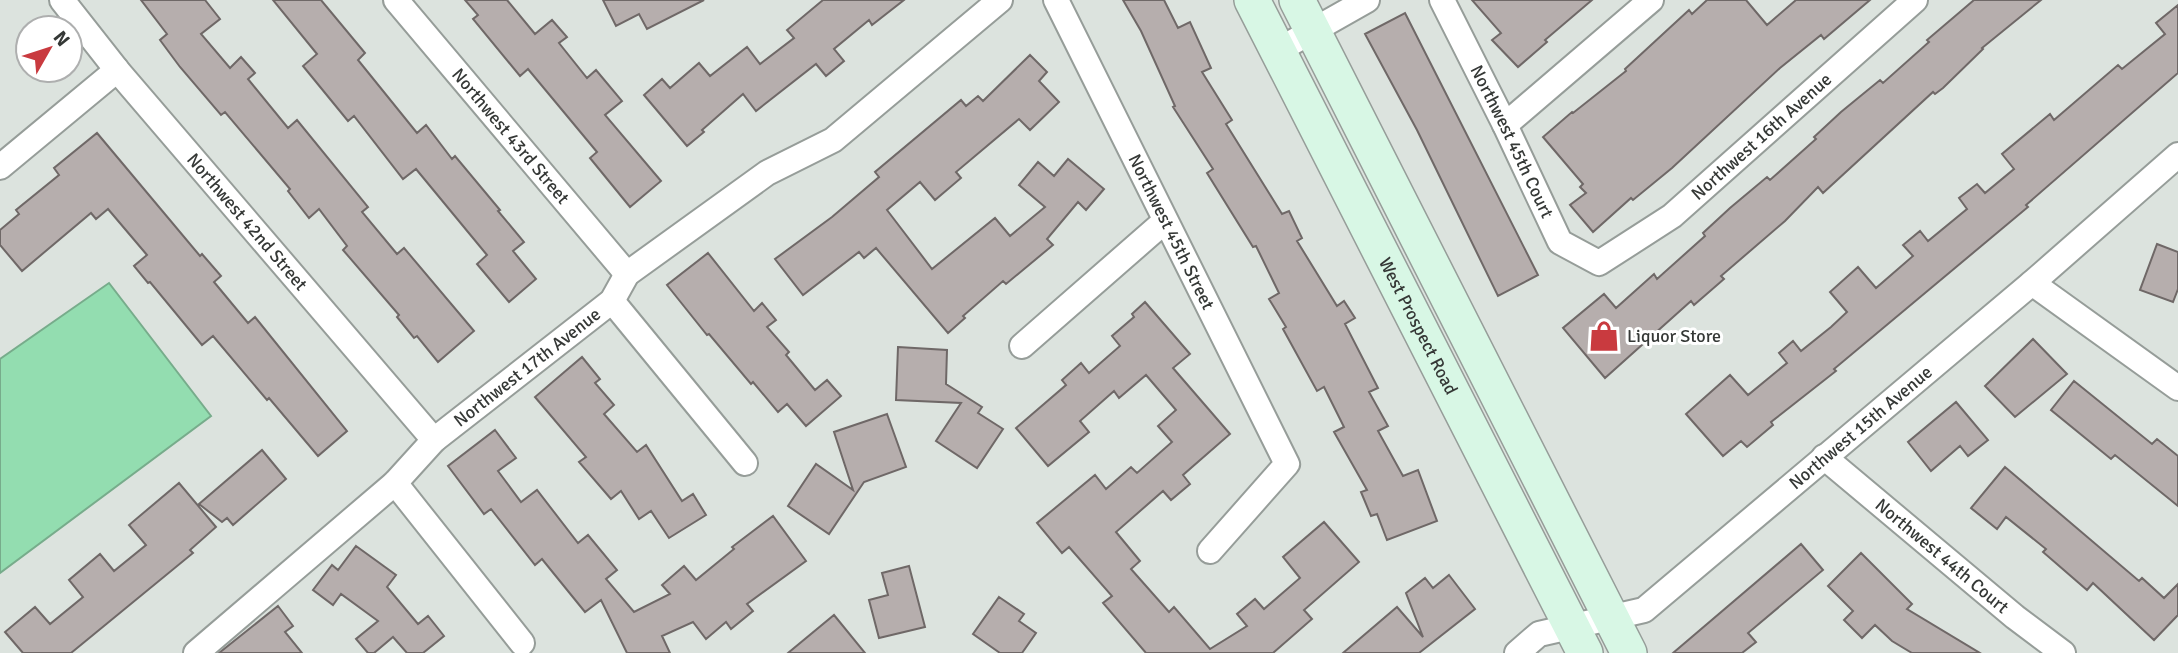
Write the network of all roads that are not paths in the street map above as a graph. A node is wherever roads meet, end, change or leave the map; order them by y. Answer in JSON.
{"nodes":[{"id":1,"x":62,"y":0,"type":"edge"},
{"id":2,"x":396,"y":0,"type":"edge"},
{"id":3,"x":1000,"y":0,"type":"edge"},
{"id":4,"x":1056,"y":0,"type":"edge"},
{"id":5,"x":1297,"y":0,"type":"edge"},
{"id":6,"x":1367,"y":0,"type":"edge"},
{"id":7,"x":1442,"y":0,"type":"edge"},
{"id":8,"x":1651,"y":0,"type":"edge"},
{"id":9,"x":1915,"y":0,"type":"edge"},
{"id":10,"x":1265,"y":4,"type":"edge"},
{"id":11,"x":1313,"y":31,"type":"junction"},
{"id":12,"x":1278,"y":51,"type":"junction"},
{"id":13,"x":117,"y":70,"type":"junction"},
{"id":14,"x":1505,"y":125,"type":"junction"},
{"id":15,"x":2178,"y":155,"type":"edge"},
{"id":16,"x":0,"y":167,"type":"edge"},
{"id":17,"x":1165,"y":221,"type":"junction"},
{"id":18,"x":1600,"y":263,"type":"joint"},
{"id":19,"x":627,"y":274,"type":"junction"},
{"id":20,"x":2032,"y":283,"type":"junction"},
{"id":21,"x":612,"y":301,"type":"junction"},
{"id":22,"x":1022,"y":346,"type":"dead end"},
{"id":23,"x":2178,"y":388,"type":"edge"},
{"id":24,"x":434,"y":440,"type":"junction"},
{"id":25,"x":1824,"y":457,"type":"junction"},
{"id":26,"x":745,"y":463,"type":"dead end"},
{"id":27,"x":395,"y":483,"type":"junction"},
{"id":28,"x":1210,"y":551,"type":"dead end"},
{"id":29,"x":1611,"y":617,"type":"junction"},
{"id":30,"x":1578,"y":640,"type":"edge"},
{"id":31,"x":522,"y":643,"type":"dead end"},
{"id":32,"x":197,"y":653,"type":"edge"},
{"id":33,"x":1517,"y":653,"type":"edge"},
{"id":34,"x":1629,"y":653,"type":"edge"},
{"id":35,"x":2063,"y":653,"type":"edge"}],
"edges":[{"from":1,"to":13,"type":"street","name":"Northwest 42nd Street"},
{"from":2,"to":19,"type":"street","name":"Northwest 43rd Street"},
{"from":3,"to":19,"type":"street","name":"Northwest 17th Avenue"},
{"from":4,"to":17,"type":"street","name":"Northwest 45th Street"},
{"from":5,"to":11,"type":"main road"},
{"from":6,"to":11,"type":"street"},
{"from":7,"to":14,"type":"street","name":"Northwest 45th Court"},
{"from":8,"to":14,"type":"street"},
{"from":9,"to":18,"type":"street","name":"Northwest 16th Avenue"},
{"from":10,"to":12,"type":"main road","name":"West Prospect Road"},
{"from":11,"to":12,"type":"street"},
{"from":11,"to":29,"type":"main road"},
{"from":12,"to":30,"type":"main road","name":"West Prospect Road"},
{"from":13,"to":16,"type":"street"},
{"from":13,"to":24,"type":"street","name":"Northwest 42nd Street"},
{"from":14,"to":18,"type":"street","name":"Northwest 45th Court"},
{"from":15,"to":20,"type":"street","name":"Northwest 15th Avenue"},
{"from":17,"to":22,"type":"street"},
{"from":17,"to":28,"type":"street","name":"Northwest 45th Street"},
{"from":19,"to":21,"type":"street","name":"Northwest 17th Avenue"},
{"from":20,"to":23,"type":"street"},
{"from":20,"to":25,"type":"street","name":"Northwest 15th Avenue"},
{"from":21,"to":24,"type":"street","name":"Northwest 17th Avenue"},
{"from":21,"to":26,"type":"street"},
{"from":24,"to":27,"type":"street","name":"Northwest 17th Avenue"},
{"from":25,"to":29,"type":"street","name":"Northwest 15th Avenue"},
{"from":25,"to":35,"type":"street","name":"Northwest 44th Court"},
{"from":27,"to":31,"type":"street"},
{"from":27,"to":32,"type":"street","name":"Northwest 17th Avenue"},
{"from":29,"to":30,"type":"street","name":"Northwest 15th Avenue"},
{"from":29,"to":34,"type":"main road"},
{"from":30,"to":33,"type":"street","name":"Northwest 15th Avenue"}]}
